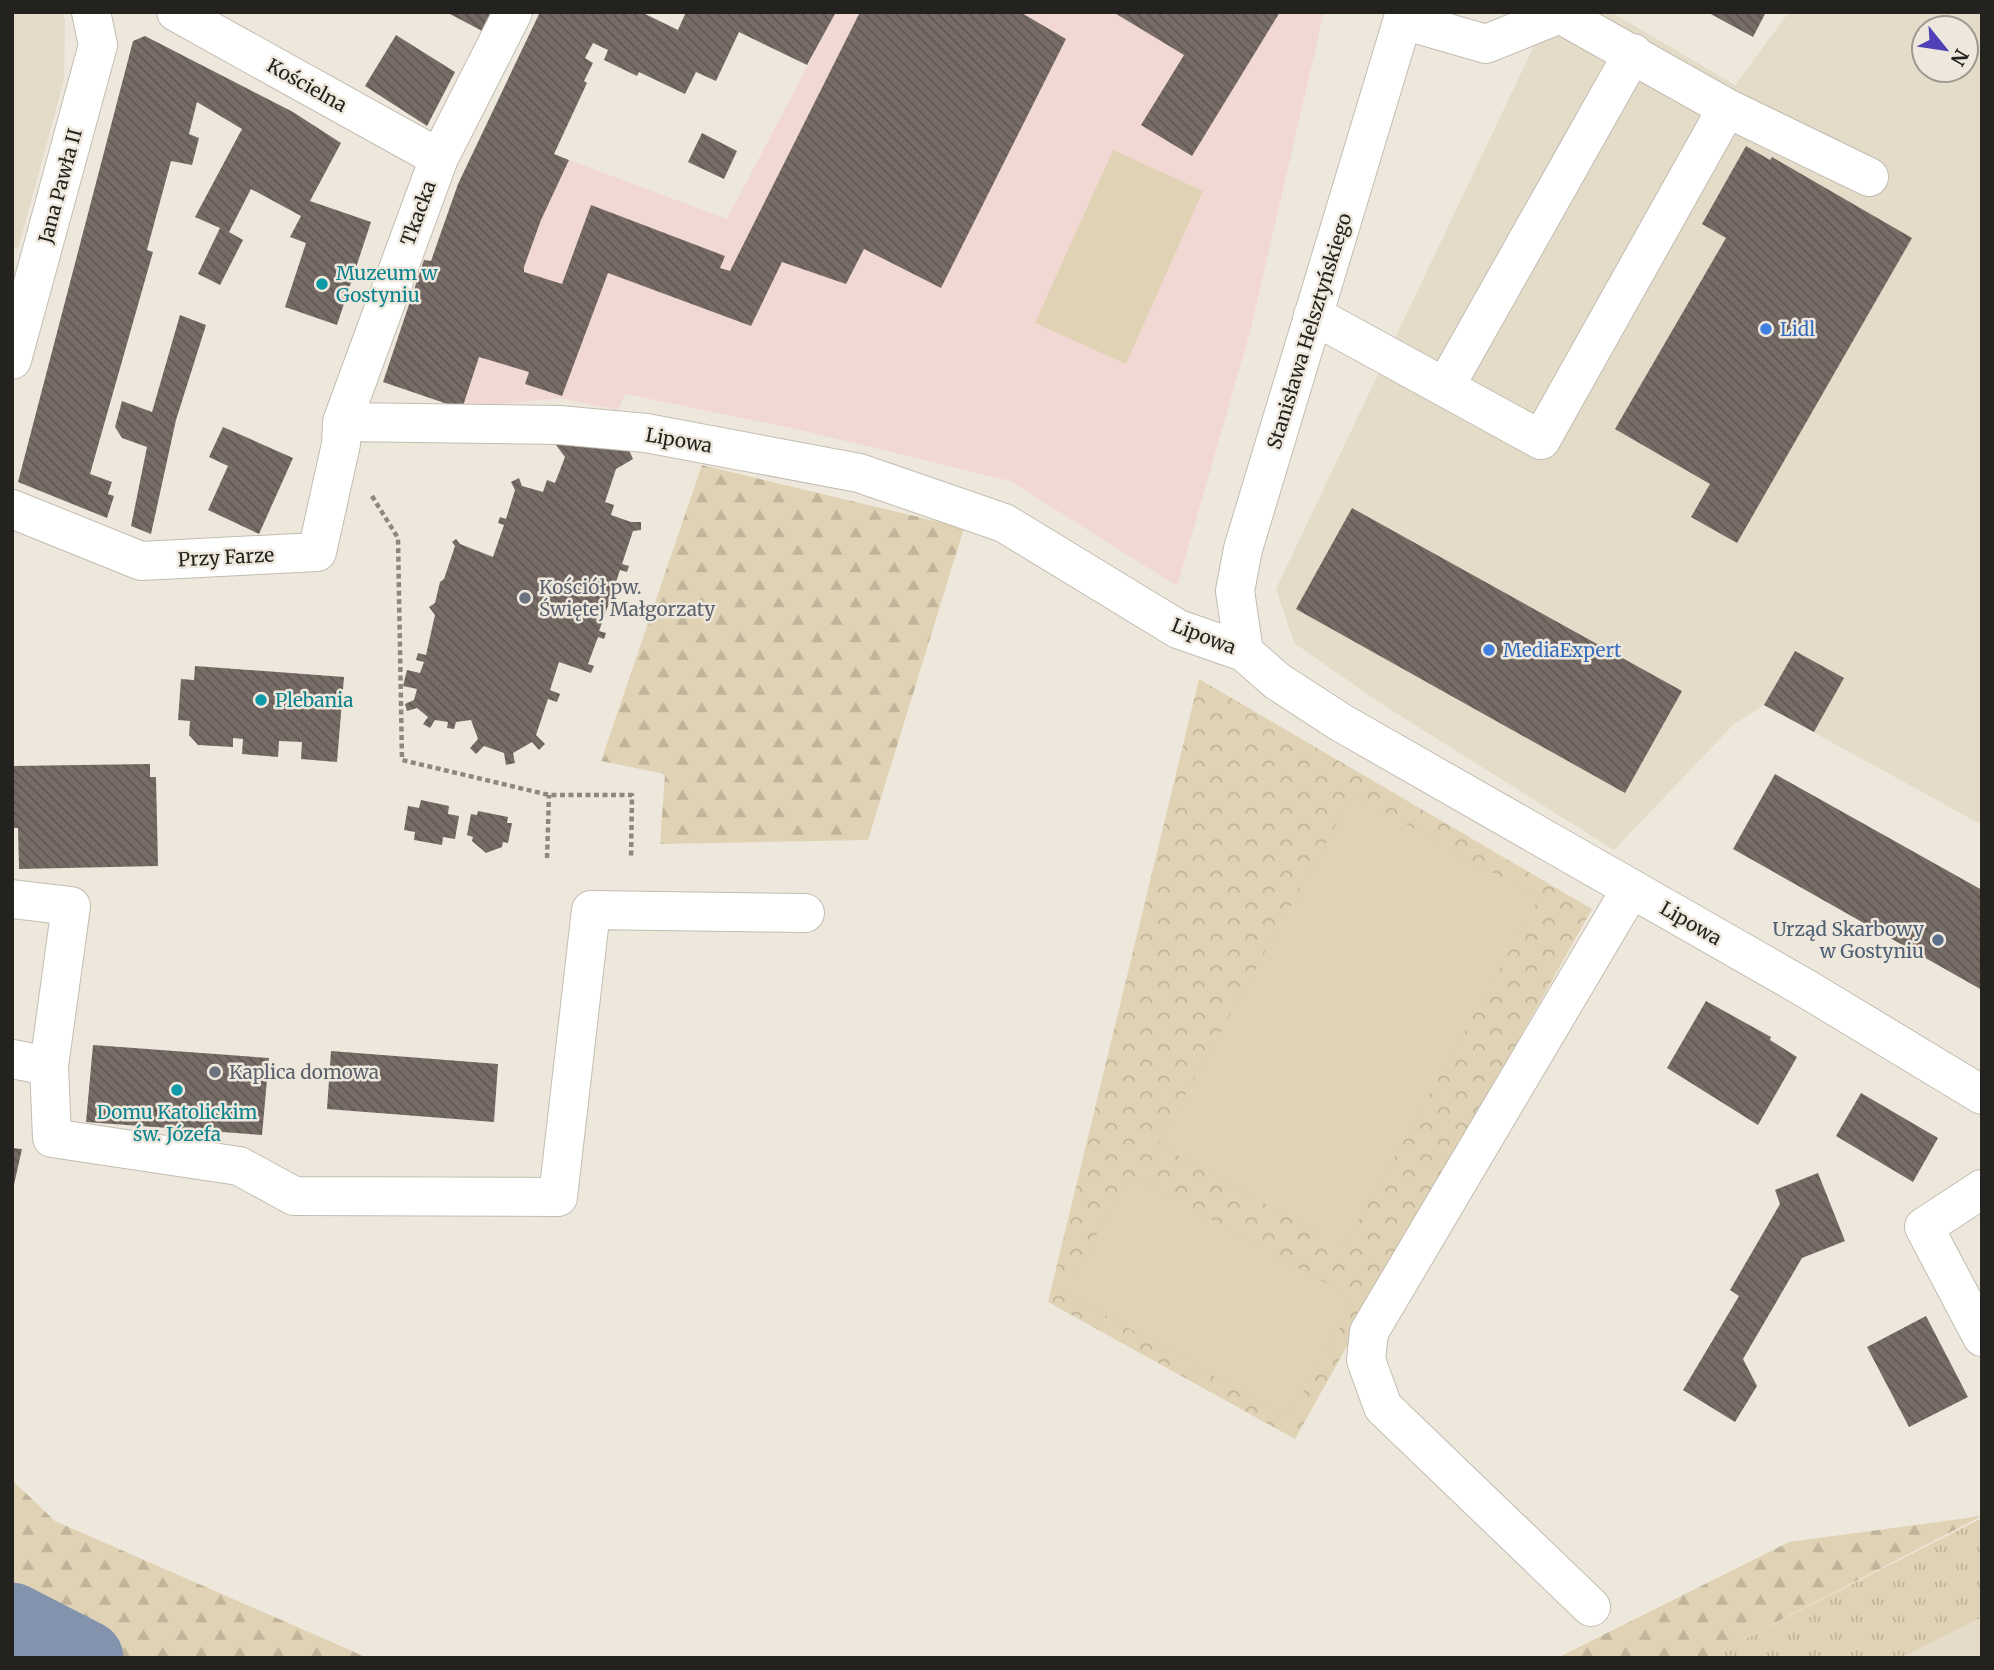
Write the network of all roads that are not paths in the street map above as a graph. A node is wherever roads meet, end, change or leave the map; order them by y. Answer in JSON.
{"nodes":[{"id":1,"x":91,"y":12,"type":"edge"},
{"id":2,"x":176,"y":12,"type":"edge"},
{"id":3,"x":513,"y":12,"type":"edge"},
{"id":4,"x":1404,"y":16,"type":"edge"},
{"id":5,"x":1520,"y":21,"type":"edge"},
{"id":6,"x":1633,"y":53,"type":"junction"},
{"id":7,"x":1727,"y":108,"type":"junction"},
{"id":8,"x":439,"y":158,"type":"junction"},
{"id":9,"x":1869,"y":177,"type":"dead end"},
{"id":10,"x":1314,"y":315,"type":"junction"},
{"id":11,"x":12,"y":360,"type":"edge"},
{"id":12,"x":1445,"y":387,"type":"junction"},
{"id":13,"x":341,"y":433,"type":"junction"},
{"id":14,"x":12,"y":509,"type":"edge"},
{"id":15,"x":1244,"y":652,"type":"junction"},
{"id":16,"x":1631,"y":889,"type":"junction"},
{"id":17,"x":12,"y":899,"type":"edge"},
{"id":18,"x":805,"y":913,"type":"dead end"},
{"id":19,"x":30,"y":1062,"type":"edge"},
{"id":20,"x":1982,"y":1095,"type":"edge"},
{"id":21,"x":1982,"y":1189,"type":"edge"},
{"id":22,"x":1982,"y":1337,"type":"edge"},
{"id":23,"x":1591,"y":1607,"type":"dead end"}],
"edges":[{"from":1,"to":11,"type":"street","name":"Jana Pawła II"},
{"from":2,"to":8,"type":"street","name":"Kościelna"},
{"from":3,"to":8,"type":"street","name":"Tkacka"},
{"from":4,"to":5,"type":"street"},
{"from":4,"to":10,"type":"street","name":"Stanisława Helsztyńskiego"},
{"from":5,"to":6,"type":"street"},
{"from":6,"to":7,"type":"street"},
{"from":6,"to":12,"type":"street"},
{"from":7,"to":9,"type":"street"},
{"from":7,"to":12,"type":"street"},
{"from":8,"to":13,"type":"street","name":"Tkacka"},
{"from":10,"to":12,"type":"street"},
{"from":10,"to":15,"type":"street","name":"Stanisława Helsztyńskiego"},
{"from":13,"to":14,"type":"street","name":"Przy Farze"},
{"from":13,"to":15,"type":"street","name":"Lipowa"},
{"from":15,"to":16,"type":"street","name":"Lipowa"},
{"from":16,"to":20,"type":"street","name":"Lipowa"},
{"from":16,"to":23,"type":"street"},
{"from":17,"to":19,"type":"street"},
{"from":18,"to":19,"type":"street"},
{"from":21,"to":22,"type":"street"}]}
